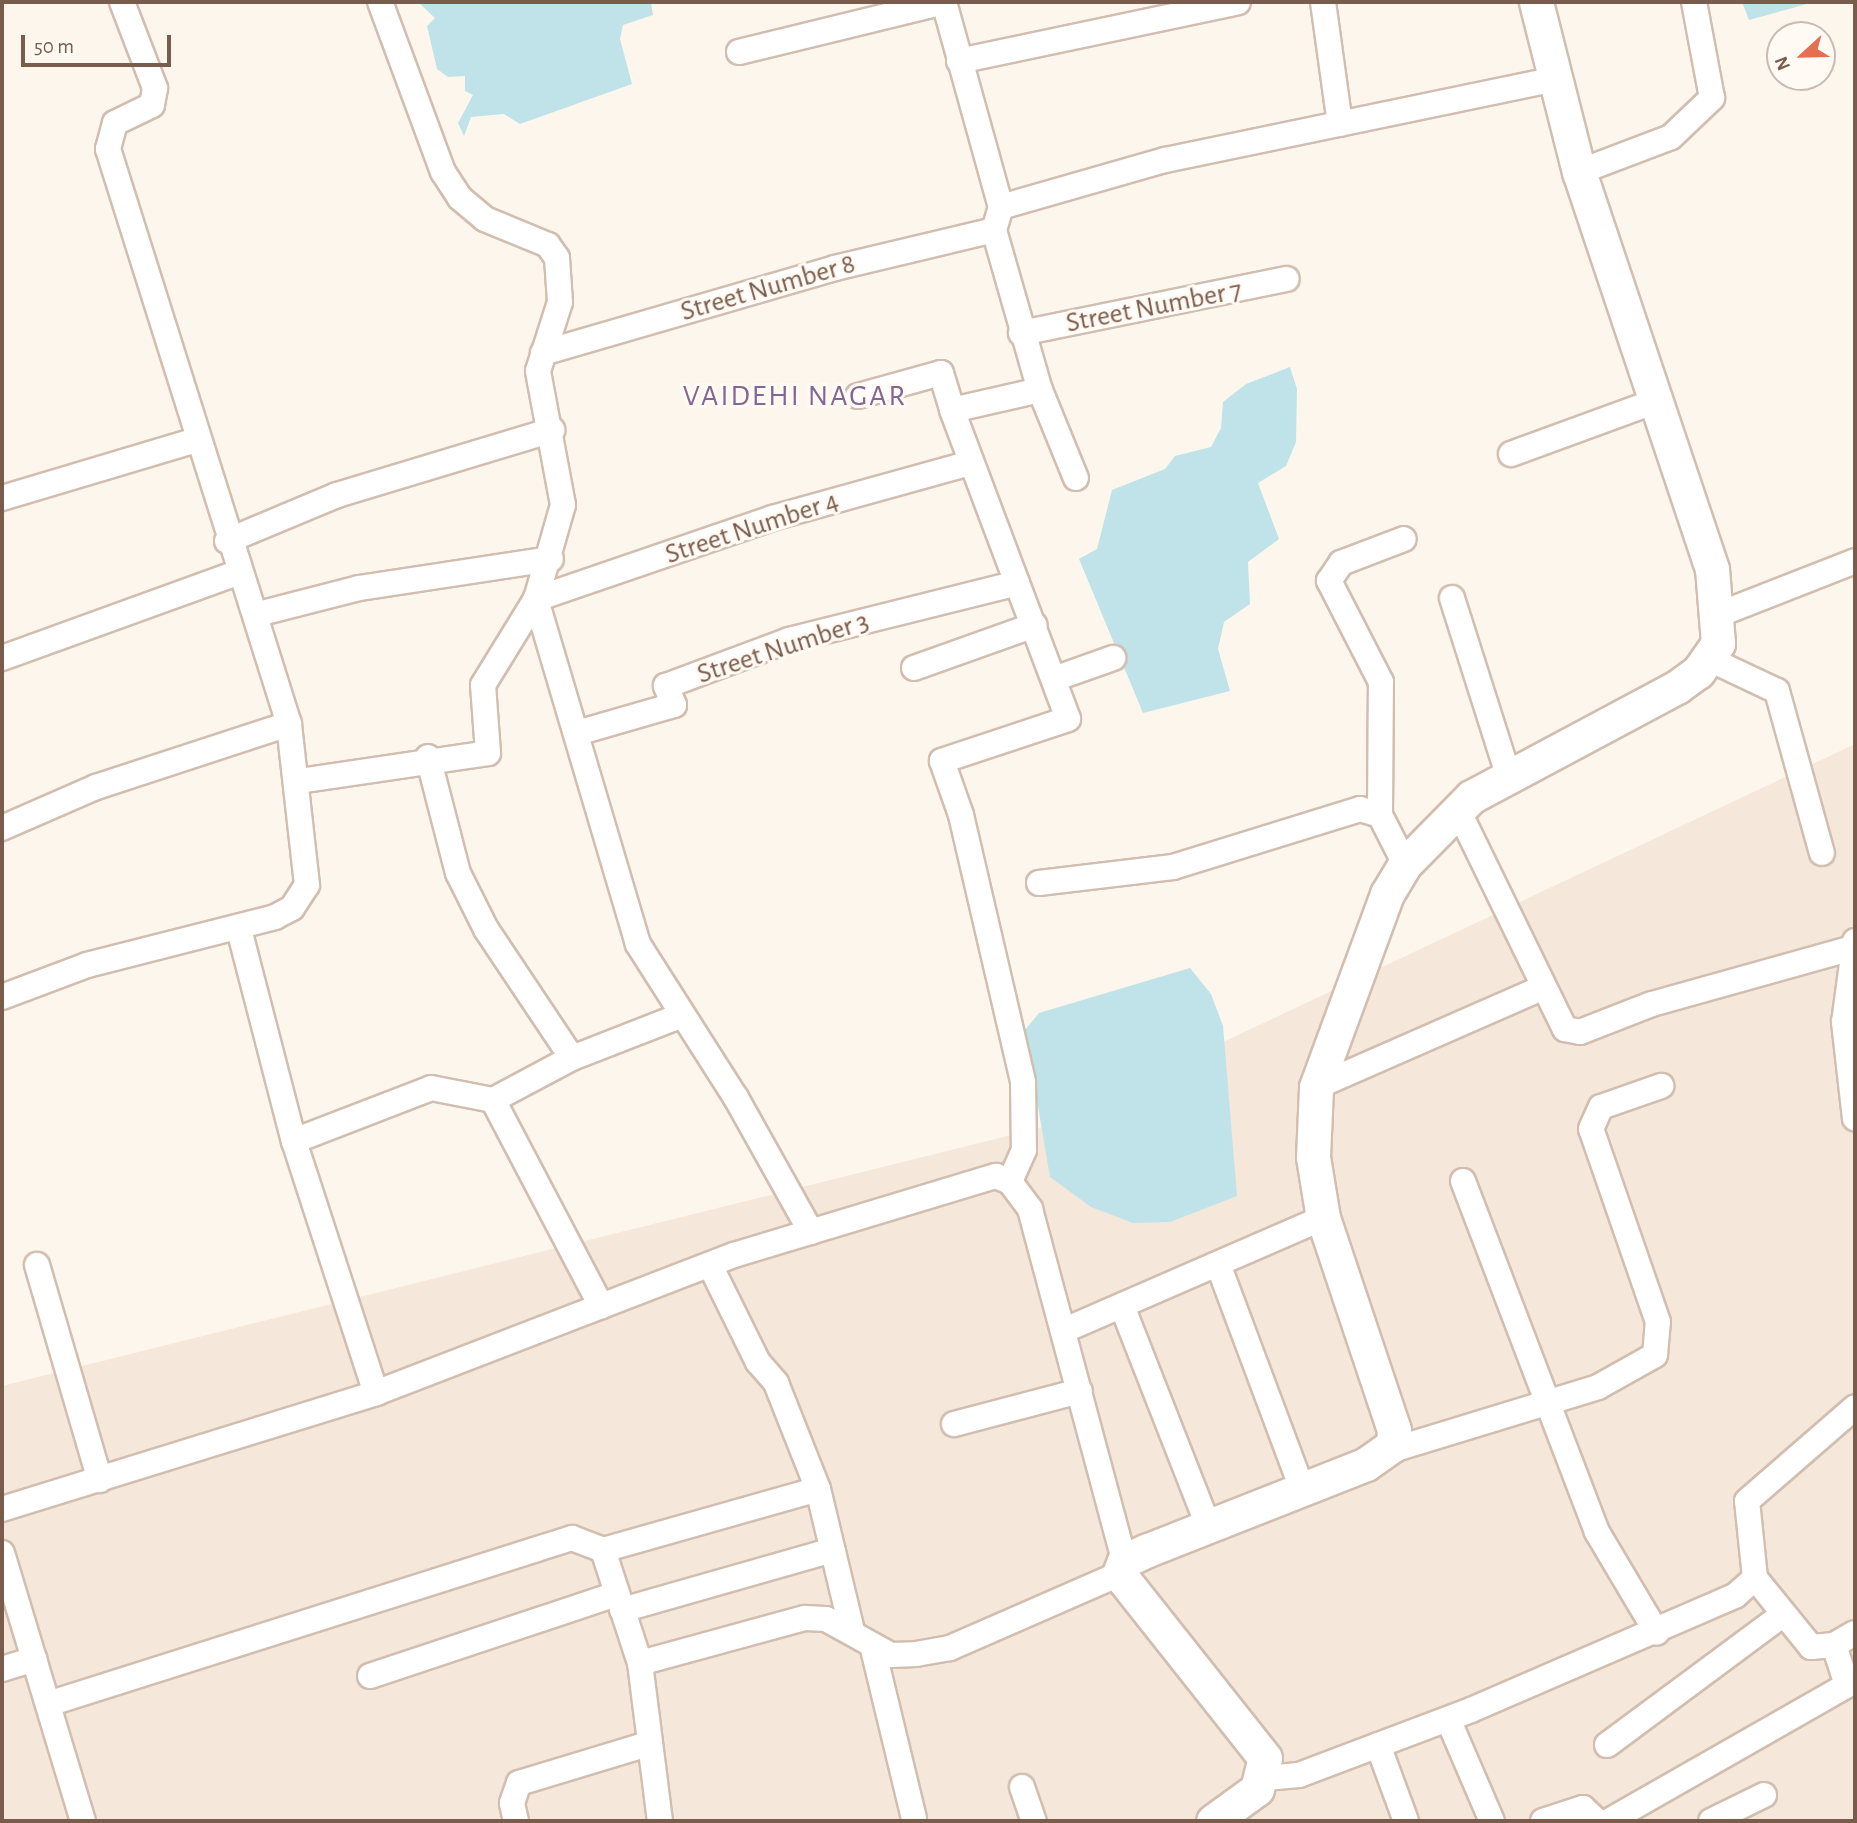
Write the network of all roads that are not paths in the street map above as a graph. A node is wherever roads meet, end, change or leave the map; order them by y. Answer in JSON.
{"nodes":[{"id":1,"x":122,"y":2,"type":"edge"},
{"id":2,"x":380,"y":2,"type":"edge"},
{"id":3,"x":944,"y":2,"type":"edge"},
{"id":4,"x":1323,"y":2,"type":"edge"},
{"id":5,"x":1536,"y":2,"type":"edge"},
{"id":6,"x":1694,"y":2,"type":"edge"},
{"id":7,"x":1222,"y":3,"type":"edge"},
{"id":8,"x":739,"y":52,"type":"dead end"},
{"id":9,"x":959,"y":61,"type":"junction"},
{"id":10,"x":1555,"y":79,"type":"junction"},
{"id":11,"x":1340,"y":124,"type":"junction"},
{"id":12,"x":1579,"y":172,"type":"junction"},
{"id":13,"x":1001,"y":206,"type":"junction"},
{"id":14,"x":994,"y":230,"type":"junction"},
{"id":15,"x":1287,"y":279,"type":"dead end"},
{"id":16,"x":1021,"y":333,"type":"junction"},
{"id":17,"x":543,"y":353,"type":"junction"},
{"id":18,"x":1040,"y":390,"type":"junction"},
{"id":19,"x":858,"y":396,"type":"dead end"},
{"id":20,"x":1656,"y":401,"type":"junction"},
{"id":21,"x":952,"y":410,"type":"junction"},
{"id":22,"x":552,"y":430,"type":"junction"},
{"id":23,"x":197,"y":440,"type":"junction"},
{"id":24,"x":1511,"y":454,"type":"dead end"},
{"id":25,"x":970,"y":463,"type":"junction"},
{"id":26,"x":1076,"y":478,"type":"dead end"},
{"id":27,"x":2,"y":498,"type":"edge"},
{"id":28,"x":1404,"y":538,"type":"dead end"},
{"id":29,"x":227,"y":541,"type":"junction"},
{"id":30,"x":551,"y":559,"type":"junction"},
{"id":31,"x":1855,"y":561,"type":"edge"},
{"id":32,"x":239,"y":572,"type":"junction"},
{"id":33,"x":1017,"y":583,"type":"junction"},
{"id":34,"x":1452,"y":598,"type":"dead end"},
{"id":35,"x":536,"y":599,"type":"junction"},
{"id":36,"x":258,"y":614,"type":"junction"},
{"id":37,"x":1720,"y":614,"type":"junction"},
{"id":38,"x":1035,"y":625,"type":"junction"},
{"id":39,"x":2,"y":658,"type":"edge"},
{"id":40,"x":1113,"y":658,"type":"dead end"},
{"id":41,"x":1707,"y":658,"type":"junction"},
{"id":42,"x":914,"y":668,"type":"dead end"},
{"id":43,"x":1054,"y":678,"type":"junction"},
{"id":44,"x":289,"y":724,"type":"junction"},
{"id":45,"x":577,"y":733,"type":"junction"},
{"id":46,"x":428,"y":757,"type":"junction"},
{"id":47,"x":1508,"y":775,"type":"junction"},
{"id":48,"x":299,"y":780,"type":"junction"},
{"id":49,"x":1457,"y":808,"type":"junction"},
{"id":50,"x":1380,"y":815,"type":"junction"},
{"id":51,"x":2,"y":828,"type":"edge"},
{"id":52,"x":1822,"y":853,"type":"dead end"},
{"id":53,"x":1405,"y":864,"type":"junction"},
{"id":54,"x":1039,"y":883,"type":"dead end"},
{"id":55,"x":239,"y":929,"type":"junction"},
{"id":56,"x":1854,"y":944,"type":"edge"},
{"id":57,"x":1542,"y":988,"type":"junction"},
{"id":58,"x":3,"y":990,"type":"edge"},
{"id":59,"x":680,"y":1016,"type":"junction"},
{"id":60,"x":572,"y":1058,"type":"junction"},
{"id":61,"x":1661,"y":1086,"type":"dead end"},
{"id":62,"x":1316,"y":1087,"type":"junction"},
{"id":63,"x":494,"y":1100,"type":"junction"},
{"id":64,"x":1855,"y":1118,"type":"edge"},
{"id":65,"x":293,"y":1141,"type":"junction"},
{"id":66,"x":1463,"y":1181,"type":"dead end"},
{"id":67,"x":1010,"y":1182,"type":"junction"},
{"id":68,"x":1323,"y":1218,"type":"junction"},
{"id":69,"x":811,"y":1231,"type":"junction"},
{"id":70,"x":1218,"y":1264,"type":"junction"},
{"id":71,"x":37,"y":1265,"type":"dead end"},
{"id":72,"x":710,"y":1265,"type":"junction"},
{"id":73,"x":601,"y":1306,"type":"junction"},
{"id":74,"x":1122,"y":1306,"type":"junction"},
{"id":75,"x":1065,"y":1330,"type":"junction"},
{"id":76,"x":1080,"y":1391,"type":"junction"},
{"id":77,"x":376,"y":1393,"type":"junction"},
{"id":78,"x":1546,"y":1402,"type":"junction"},
{"id":79,"x":1855,"y":1407,"type":"edge"},
{"id":80,"x":954,"y":1424,"type":"dead end"},
{"id":81,"x":1389,"y":1451,"type":"junction"},
{"id":82,"x":100,"y":1480,"type":"junction"},
{"id":83,"x":818,"y":1489,"type":"junction"},
{"id":84,"x":1302,"y":1489,"type":"junction"},
{"id":85,"x":2,"y":1509,"type":"edge"},
{"id":86,"x":1208,"y":1526,"type":"junction"},
{"id":87,"x":603,"y":1550,"type":"junction"},
{"id":88,"x":833,"y":1550,"type":"junction"},
{"id":89,"x":2,"y":1553,"type":"edge"},
{"id":90,"x":1122,"y":1568,"type":"junction"},
{"id":91,"x":1755,"y":1578,"type":"junction"},
{"id":92,"x":620,"y":1602,"type":"junction"},
{"id":93,"x":1782,"y":1615,"type":"junction"},
{"id":94,"x":852,"y":1631,"type":"junction"},
{"id":95,"x":1657,"y":1633,"type":"junction"},
{"id":96,"x":1855,"y":1633,"type":"edge"},
{"id":97,"x":1834,"y":1646,"type":"junction"},
{"id":98,"x":873,"y":1648,"type":"junction"},
{"id":99,"x":34,"y":1659,"type":"junction"},
{"id":100,"x":640,"y":1663,"type":"junction"},
{"id":101,"x":2,"y":1669,"type":"edge"},
{"id":102,"x":370,"y":1676,"type":"dead end"},
{"id":103,"x":48,"y":1704,"type":"junction"},
{"id":104,"x":1448,"y":1719,"type":"junction"},
{"id":105,"x":645,"y":1745,"type":"junction"},
{"id":106,"x":1378,"y":1745,"type":"junction"},
{"id":107,"x":1606,"y":1745,"type":"dead end"},
{"id":108,"x":1265,"y":1778,"type":"junction"},
{"id":109,"x":1022,"y":1787,"type":"dead end"},
{"id":110,"x":1764,"y":1795,"type":"dead end"},
{"id":111,"x":914,"y":1818,"type":"dead end"},
{"id":112,"x":83,"y":1821,"type":"edge"},
{"id":113,"x":516,"y":1821,"type":"edge"},
{"id":114,"x":660,"y":1821,"type":"edge"},
{"id":115,"x":1034,"y":1821,"type":"edge"},
{"id":116,"x":1213,"y":1821,"type":"edge"},
{"id":117,"x":1406,"y":1821,"type":"edge"},
{"id":118,"x":1492,"y":1821,"type":"edge"},
{"id":119,"x":1543,"y":1821,"type":"edge"},
{"id":120,"x":1597,"y":1821,"type":"edge"},
{"id":121,"x":1609,"y":1821,"type":"edge"},
{"id":122,"x":1711,"y":1821,"type":"edge"}],
"edges":[{"from":1,"to":23,"type":"street"},
{"from":2,"to":17,"type":"street"},
{"from":3,"to":8,"type":"street"},
{"from":3,"to":9,"type":"street"},
{"from":4,"to":11,"type":"street"},
{"from":5,"to":10,"type":"main road"},
{"from":6,"to":12,"type":"street"},
{"from":7,"to":9,"type":"street"},
{"from":9,"to":13,"type":"street"},
{"from":10,"to":11,"type":"street"},
{"from":10,"to":12,"type":"main road"},
{"from":11,"to":13,"type":"street"},
{"from":12,"to":20,"type":"main road"},
{"from":13,"to":14,"type":"street"},
{"from":14,"to":16,"type":"street"},
{"from":14,"to":17,"type":"street","name":"Street Number 8"},
{"from":15,"to":16,"type":"street","name":"Street Number 7"},
{"from":16,"to":18,"type":"street"},
{"from":17,"to":22,"type":"street"},
{"from":18,"to":21,"type":"street"},
{"from":18,"to":26,"type":"street"},
{"from":19,"to":21,"type":"street"},
{"from":20,"to":24,"type":"street"},
{"from":20,"to":37,"type":"main road"},
{"from":21,"to":25,"type":"street"},
{"from":22,"to":29,"type":"street"},
{"from":22,"to":30,"type":"street"},
{"from":23,"to":27,"type":"street"},
{"from":23,"to":29,"type":"street"},
{"from":25,"to":33,"type":"street"},
{"from":25,"to":35,"type":"street","name":"Street Number 4"},
{"from":28,"to":50,"type":"street"},
{"from":29,"to":32,"type":"street"},
{"from":30,"to":35,"type":"street"},
{"from":30,"to":36,"type":"street"},
{"from":31,"to":37,"type":"street"},
{"from":32,"to":36,"type":"street"},
{"from":32,"to":39,"type":"street"},
{"from":33,"to":38,"type":"street"},
{"from":33,"to":45,"type":"street","name":"Street Number 3"},
{"from":34,"to":47,"type":"street"},
{"from":35,"to":45,"type":"street"},
{"from":35,"to":46,"type":"street"},
{"from":36,"to":44,"type":"street"},
{"from":37,"to":41,"type":"main road"},
{"from":38,"to":42,"type":"street"},
{"from":38,"to":43,"type":"street"},
{"from":40,"to":43,"type":"street"},
{"from":41,"to":47,"type":"main road"},
{"from":41,"to":52,"type":"street"},
{"from":43,"to":67,"type":"street"},
{"from":44,"to":48,"type":"street"},
{"from":44,"to":51,"type":"street"},
{"from":45,"to":59,"type":"street"},
{"from":46,"to":48,"type":"street"},
{"from":46,"to":60,"type":"street"},
{"from":47,"to":49,"type":"main road"},
{"from":48,"to":55,"type":"street"},
{"from":49,"to":53,"type":"main road"},
{"from":49,"to":57,"type":"street"},
{"from":50,"to":53,"type":"street"},
{"from":50,"to":54,"type":"street"},
{"from":53,"to":62,"type":"main road"},
{"from":55,"to":58,"type":"street"},
{"from":55,"to":65,"type":"street"},
{"from":56,"to":57,"type":"street"},
{"from":56,"to":64,"type":"street"},
{"from":57,"to":62,"type":"street"},
{"from":59,"to":60,"type":"street"},
{"from":59,"to":69,"type":"street"},
{"from":60,"to":63,"type":"street"},
{"from":61,"to":78,"type":"street"},
{"from":62,"to":68,"type":"main road"},
{"from":63,"to":65,"type":"street"},
{"from":63,"to":73,"type":"street"},
{"from":65,"to":77,"type":"street"},
{"from":66,"to":78,"type":"street"},
{"from":67,"to":69,"type":"street"},
{"from":67,"to":75,"type":"street"},
{"from":68,"to":70,"type":"street"},
{"from":68,"to":81,"type":"main road"},
{"from":69,"to":72,"type":"street"},
{"from":70,"to":74,"type":"street"},
{"from":70,"to":84,"type":"street"},
{"from":71,"to":82,"type":"street"},
{"from":72,"to":73,"type":"street"},
{"from":72,"to":83,"type":"street"},
{"from":73,"to":77,"type":"street"},
{"from":74,"to":75,"type":"street"},
{"from":74,"to":86,"type":"street"},
{"from":75,"to":76,"type":"street"},
{"from":76,"to":80,"type":"street"},
{"from":76,"to":90,"type":"street"},
{"from":77,"to":82,"type":"street"},
{"from":78,"to":81,"type":"street"},
{"from":78,"to":95,"type":"street"},
{"from":79,"to":91,"type":"street"},
{"from":81,"to":84,"type":"main road"},
{"from":82,"to":85,"type":"street"},
{"from":83,"to":87,"type":"street"},
{"from":83,"to":88,"type":"street"},
{"from":84,"to":86,"type":"main road"},
{"from":86,"to":90,"type":"main road"},
{"from":87,"to":92,"type":"street"},
{"from":87,"to":103,"type":"street"},
{"from":88,"to":92,"type":"street"},
{"from":88,"to":94,"type":"street"},
{"from":89,"to":99,"type":"street"},
{"from":90,"to":98,"type":"street"},
{"from":90,"to":108,"type":"main road"},
{"from":91,"to":93,"type":"street"},
{"from":91,"to":95,"type":"street"},
{"from":92,"to":100,"type":"street"},
{"from":92,"to":102,"type":"street"},
{"from":93,"to":97,"type":"street"},
{"from":93,"to":107,"type":"street"},
{"from":94,"to":98,"type":"street"},
{"from":94,"to":100,"type":"street"},
{"from":95,"to":104,"type":"street"},
{"from":96,"to":97,"type":"street"},
{"from":97,"to":121,"type":"street"},
{"from":98,"to":111,"type":"street"},
{"from":99,"to":101,"type":"street"},
{"from":99,"to":103,"type":"street"},
{"from":100,"to":105,"type":"street"},
{"from":103,"to":112,"type":"street"},
{"from":104,"to":106,"type":"street"},
{"from":104,"to":118,"type":"street"},
{"from":105,"to":113,"type":"street"},
{"from":105,"to":114,"type":"street"},
{"from":106,"to":108,"type":"street"},
{"from":106,"to":117,"type":"street"},
{"from":108,"to":116,"type":"main road"},
{"from":109,"to":115,"type":"street"},
{"from":110,"to":122,"type":"street"},
{"from":119,"to":120,"type":"street"}]}
